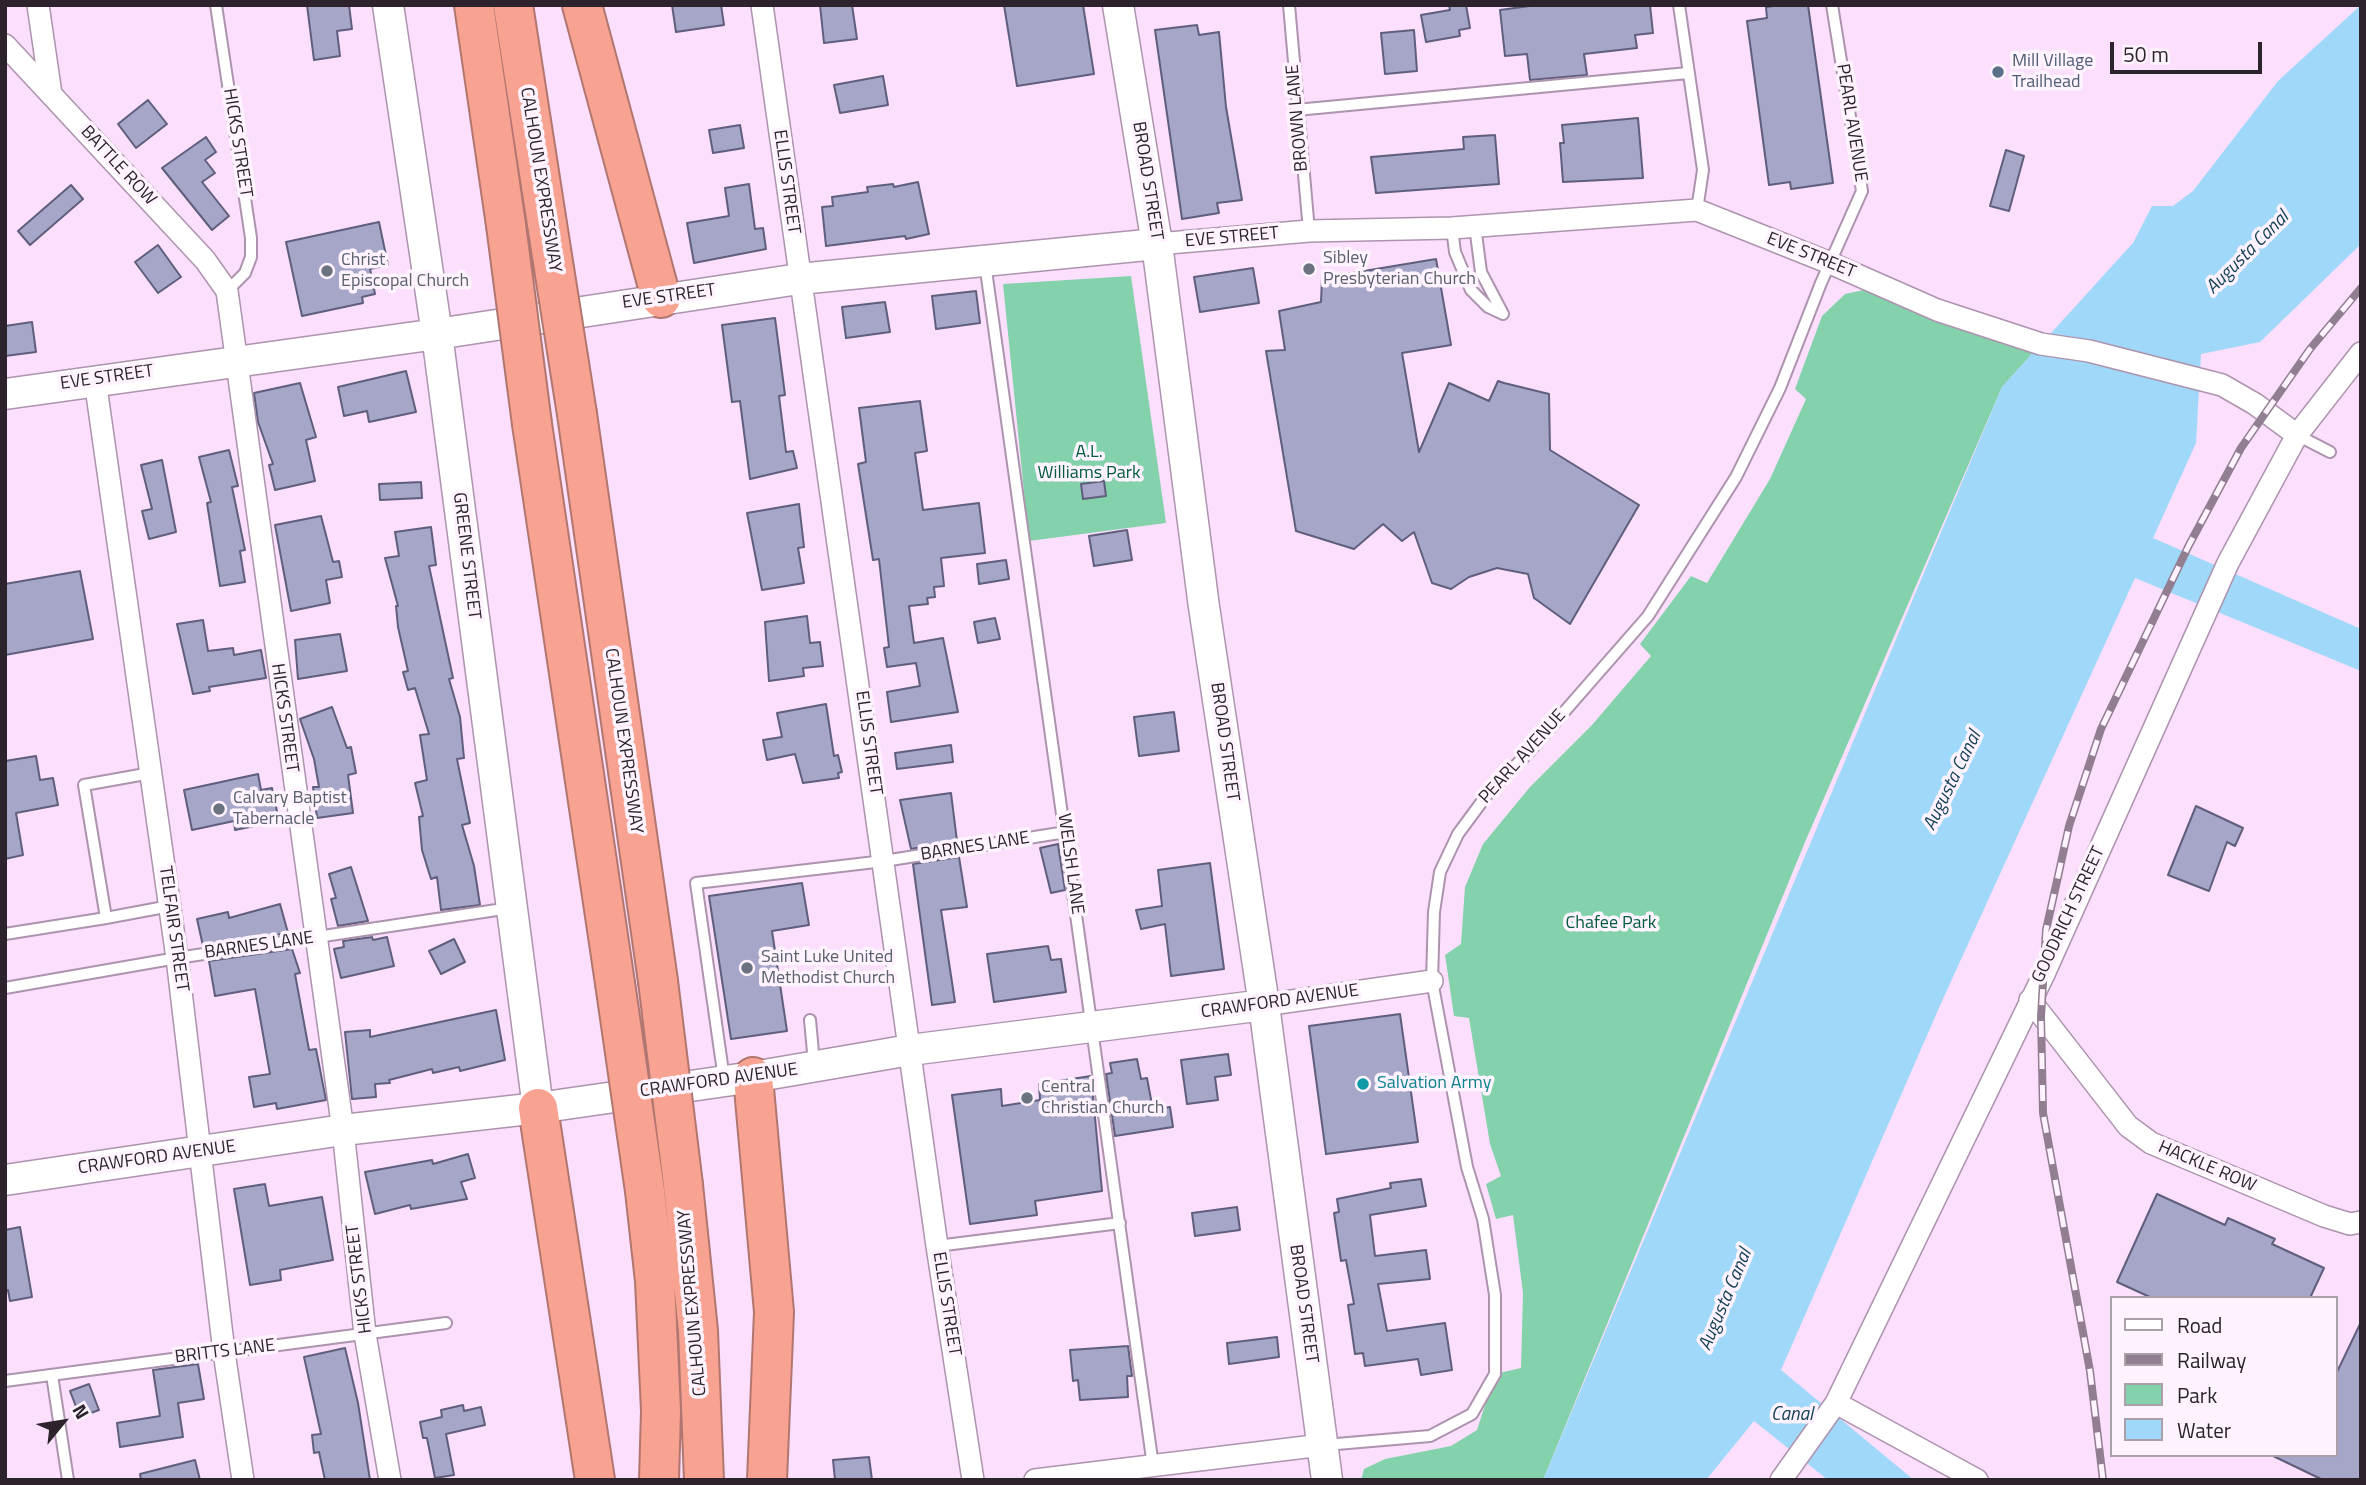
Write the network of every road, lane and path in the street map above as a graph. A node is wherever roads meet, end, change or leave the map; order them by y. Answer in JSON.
{"nodes":[{"id":1,"x":38,"y":5,"type":"edge"},
{"id":2,"x":216,"y":5,"type":"edge"},
{"id":3,"x":388,"y":5,"type":"edge"},
{"id":4,"x":474,"y":5,"type":"edge"},
{"id":5,"x":513,"y":5,"type":"edge"},
{"id":6,"x":582,"y":5,"type":"edge"},
{"id":7,"x":762,"y":5,"type":"edge"},
{"id":8,"x":1118,"y":5,"type":"edge"},
{"id":9,"x":1289,"y":5,"type":"edge"},
{"id":10,"x":1679,"y":5,"type":"edge"},
{"id":11,"x":1832,"y":5,"type":"edge"},
{"id":12,"x":5,"y":45,"type":"edge"},
{"id":13,"x":1688,"y":73,"type":"junction"},
{"id":14,"x":51,"y":94,"type":"junction"},
{"id":15,"x":1296,"y":110,"type":"junction"},
{"id":16,"x":1697,"y":210,"type":"junction"},
{"id":17,"x":1475,"y":226,"type":"junction"},
{"id":18,"x":1452,"y":228,"type":"junction"},
{"id":19,"x":1309,"y":231,"type":"junction"},
{"id":20,"x":1157,"y":244,"type":"junction"},
{"id":21,"x":985,"y":263,"type":"junction"},
{"id":22,"x":1830,"y":263,"type":"junction"},
{"id":23,"x":799,"y":278,"type":"junction"},
{"id":24,"x":227,"y":291,"type":"junction"},
{"id":25,"x":661,"y":298,"type":"junction"},
{"id":26,"x":437,"y":334,"type":"junction"},
{"id":27,"x":2361,"y":353,"type":"edge"},
{"id":28,"x":235,"y":359,"type":"junction"},
{"id":29,"x":95,"y":380,"type":"junction"},
{"id":30,"x":5,"y":394,"type":"edge"},
{"id":31,"x":2297,"y":435,"type":"junction"},
{"id":32,"x":2330,"y":452,"type":"dead end"},
{"id":33,"x":151,"y":773,"type":"junction"},
{"id":34,"x":1066,"y":832,"type":"junction"},
{"id":35,"x":884,"y":861,"type":"junction"},
{"id":36,"x":170,"y":906,"type":"junction"},
{"id":37,"x":513,"y":908,"type":"junction"},
{"id":38,"x":106,"y":918,"type":"junction"},
{"id":39,"x":5,"y":934,"type":"edge"},
{"id":40,"x":314,"y":938,"type":"junction"},
{"id":41,"x":177,"y":958,"type":"junction"},
{"id":42,"x":1432,"y":981,"type":"junction"},
{"id":43,"x":5,"y":988,"type":"edge"},
{"id":44,"x":2030,"y":1000,"type":"junction"},
{"id":45,"x":1264,"y":1005,"type":"junction"},
{"id":46,"x":810,"y":1020,"type":"dead end"},
{"id":47,"x":1093,"y":1026,"type":"junction"},
{"id":48,"x":910,"y":1050,"type":"junction"},
{"id":49,"x":815,"y":1066,"type":"junction"},
{"id":50,"x":739,"y":1078,"type":"junction"},
{"id":51,"x":538,"y":1108,"type":"junction"},
{"id":52,"x":343,"y":1130,"type":"junction"},
{"id":53,"x":202,"y":1151,"type":"junction"},
{"id":54,"x":5,"y":1180,"type":"edge"},
{"id":55,"x":2361,"y":1222,"type":"edge"},
{"id":56,"x":1120,"y":1223,"type":"junction"},
{"id":57,"x":937,"y":1247,"type":"junction"},
{"id":58,"x":446,"y":1324,"type":"dead end"},
{"id":59,"x":365,"y":1334,"type":"junction"},
{"id":60,"x":224,"y":1352,"type":"junction"},
{"id":61,"x":52,"y":1374,"type":"junction"},
{"id":62,"x":5,"y":1381,"type":"edge"},
{"id":63,"x":1835,"y":1404,"type":"junction"},
{"id":64,"x":1322,"y":1445,"type":"junction"},
{"id":65,"x":1153,"y":1466,"type":"junction"},
{"id":66,"x":1786,"y":1473,"type":"edge"},
{"id":67,"x":68,"y":1480,"type":"edge"},
{"id":68,"x":243,"y":1480,"type":"edge"},
{"id":69,"x":390,"y":1480,"type":"edge"},
{"id":70,"x":595,"y":1480,"type":"edge"},
{"id":71,"x":659,"y":1480,"type":"edge"},
{"id":72,"x":704,"y":1480,"type":"edge"},
{"id":73,"x":767,"y":1480,"type":"edge"},
{"id":74,"x":974,"y":1480,"type":"edge"},
{"id":75,"x":1035,"y":1480,"type":"edge"},
{"id":76,"x":1309,"y":1480,"type":"edge"},
{"id":77,"x":1327,"y":1480,"type":"edge"},
{"id":78,"x":1977,"y":1480,"type":"edge"}],
"edges":[{"from":1,"to":14,"type":"street"},
{"from":2,"to":24,"type":"lane","name":"HICKS STREET"},
{"from":3,"to":26,"type":"street","name":"GREENE STREET"},
{"from":4,"to":71,"type":"highway","name":"CALHOUN EXPRESSWAY","bridge":true},
{"from":5,"to":72,"type":"highway","name":"CALHOUN EXPRESSWAY","bridge":true},
{"from":6,"to":25,"type":"highway"},
{"from":7,"to":23,"type":"street","name":"ELLIS STREET"},
{"from":8,"to":20,"type":"street","name":"BROAD STREET"},
{"from":9,"to":15,"type":"lane","name":"BROWN LANE"},
{"from":10,"to":13,"type":"lane"},
{"from":11,"to":22,"type":"lane","name":"PEARL AVENUE"},
{"from":12,"to":14,"type":"street","name":"BATTLE ROW"},
{"from":13,"to":15,"type":"lane"},
{"from":13,"to":16,"type":"lane"},
{"from":14,"to":24,"type":"street","name":"BATTLE ROW"},
{"from":15,"to":19,"type":"lane","name":"BROWN LANE"},
{"from":16,"to":17,"type":"street","name":"EVE STREET"},
{"from":16,"to":22,"type":"street","name":"EVE STREET"},
{"from":17,"to":18,"type":"street","name":"EVE STREET"},
{"from":17,"to":18,"type":"lane"},
{"from":18,"to":19,"type":"street","name":"EVE STREET"},
{"from":19,"to":20,"type":"street","name":"EVE STREET"},
{"from":20,"to":21,"type":"street","name":"EVE STREET"},
{"from":20,"to":45,"type":"street","name":"BROAD STREET"},
{"from":21,"to":23,"type":"street","name":"EVE STREET"},
{"from":21,"to":34,"type":"lane","name":"WELSH LANE"},
{"from":22,"to":31,"type":"street","name":"EVE STREET"},
{"from":22,"to":42,"type":"lane","name":"PEARL AVENUE"},
{"from":23,"to":25,"type":"street","name":"EVE STREET"},
{"from":23,"to":35,"type":"street","name":"ELLIS STREET"},
{"from":24,"to":28,"type":"street","name":"HICKS STREET"},
{"from":25,"to":26,"type":"street","name":"EVE STREET"},
{"from":26,"to":28,"type":"street","name":"EVE STREET"},
{"from":26,"to":37,"type":"street","name":"GREENE STREET"},
{"from":27,"to":31,"type":"street","name":"GOODRICH STREET"},
{"from":28,"to":29,"type":"street","name":"EVE STREET"},
{"from":28,"to":40,"type":"street","name":"HICKS STREET"},
{"from":29,"to":30,"type":"street","name":"EVE STREET"},
{"from":29,"to":33,"type":"street","name":"TELFAIR STREET"},
{"from":31,"to":32,"type":"lane"},
{"from":31,"to":44,"type":"street","name":"GOODRICH STREET"},
{"from":33,"to":36,"type":"street","name":"TELFAIR STREET"},
{"from":33,"to":38,"type":"lane"},
{"from":34,"to":35,"type":"lane","name":"BARNES LANE"},
{"from":34,"to":47,"type":"lane","name":"WELSH LANE"},
{"from":35,"to":48,"type":"street","name":"ELLIS STREET"},
{"from":35,"to":50,"type":"lane","name":"BARNES LANE"},
{"from":36,"to":38,"type":"lane"},
{"from":36,"to":41,"type":"street","name":"TELFAIR STREET"},
{"from":37,"to":40,"type":"lane","name":"BARNES LANE"},
{"from":37,"to":51,"type":"street","name":"GREENE STREET"},
{"from":38,"to":39,"type":"lane"},
{"from":40,"to":41,"type":"lane","name":"BARNES LANE"},
{"from":40,"to":52,"type":"street","name":"HICKS STREET"},
{"from":41,"to":43,"type":"lane","name":"BARNES LANE"},
{"from":41,"to":53,"type":"street","name":"TELFAIR STREET"},
{"from":42,"to":45,"type":"street","name":"CRAWFORD AVENUE"},
{"from":42,"to":64,"type":"lane","name":"PEARL AVENUE"},
{"from":44,"to":55,"type":"street","name":"HACKLE ROW"},
{"from":44,"to":63,"type":"street","name":"GOODRICH STREET"},
{"from":45,"to":47,"type":"street","name":"CRAWFORD AVENUE"},
{"from":45,"to":64,"type":"street","name":"BROAD STREET"},
{"from":46,"to":49,"type":"lane"},
{"from":47,"to":48,"type":"street","name":"CRAWFORD AVENUE"},
{"from":47,"to":56,"type":"lane","name":"WELSH LANE"},
{"from":48,"to":49,"type":"street","name":"CRAWFORD AVENUE"},
{"from":48,"to":57,"type":"street","name":"ELLIS STREET"},
{"from":49,"to":50,"type":"street","name":"CRAWFORD AVENUE"},
{"from":50,"to":51,"type":"street","name":"CRAWFORD AVENUE"},
{"from":50,"to":73,"type":"highway"},
{"from":51,"to":52,"type":"street","name":"CRAWFORD AVENUE"},
{"from":51,"to":70,"type":"highway"},
{"from":52,"to":53,"type":"street","name":"CRAWFORD AVENUE"},
{"from":52,"to":59,"type":"street","name":"HICKS STREET"},
{"from":53,"to":54,"type":"street","name":"CRAWFORD AVENUE"},
{"from":53,"to":60,"type":"street","name":"TELFAIR STREET"},
{"from":56,"to":57,"type":"lane"},
{"from":56,"to":65,"type":"lane","name":"WELSH LANE"},
{"from":57,"to":74,"type":"street","name":"ELLIS STREET"},
{"from":58,"to":59,"type":"lane","name":"BRITTS LANE"},
{"from":59,"to":60,"type":"lane","name":"BRITTS LANE"},
{"from":59,"to":69,"type":"street","name":"HICKS STREET"},
{"from":60,"to":61,"type":"lane","name":"BRITTS LANE"},
{"from":60,"to":68,"type":"street","name":"TELFAIR STREET"},
{"from":61,"to":62,"type":"lane","name":"BRITTS LANE"},
{"from":61,"to":67,"type":"lane"},
{"from":63,"to":66,"type":"street","name":"GOODRICH STREET"},
{"from":63,"to":78,"type":"street"},
{"from":64,"to":65,"type":"street"},
{"from":64,"to":76,"type":"street"},
{"from":64,"to":77,"type":"street","name":"BROAD STREET"},
{"from":65,"to":75,"type":"street"}]}
